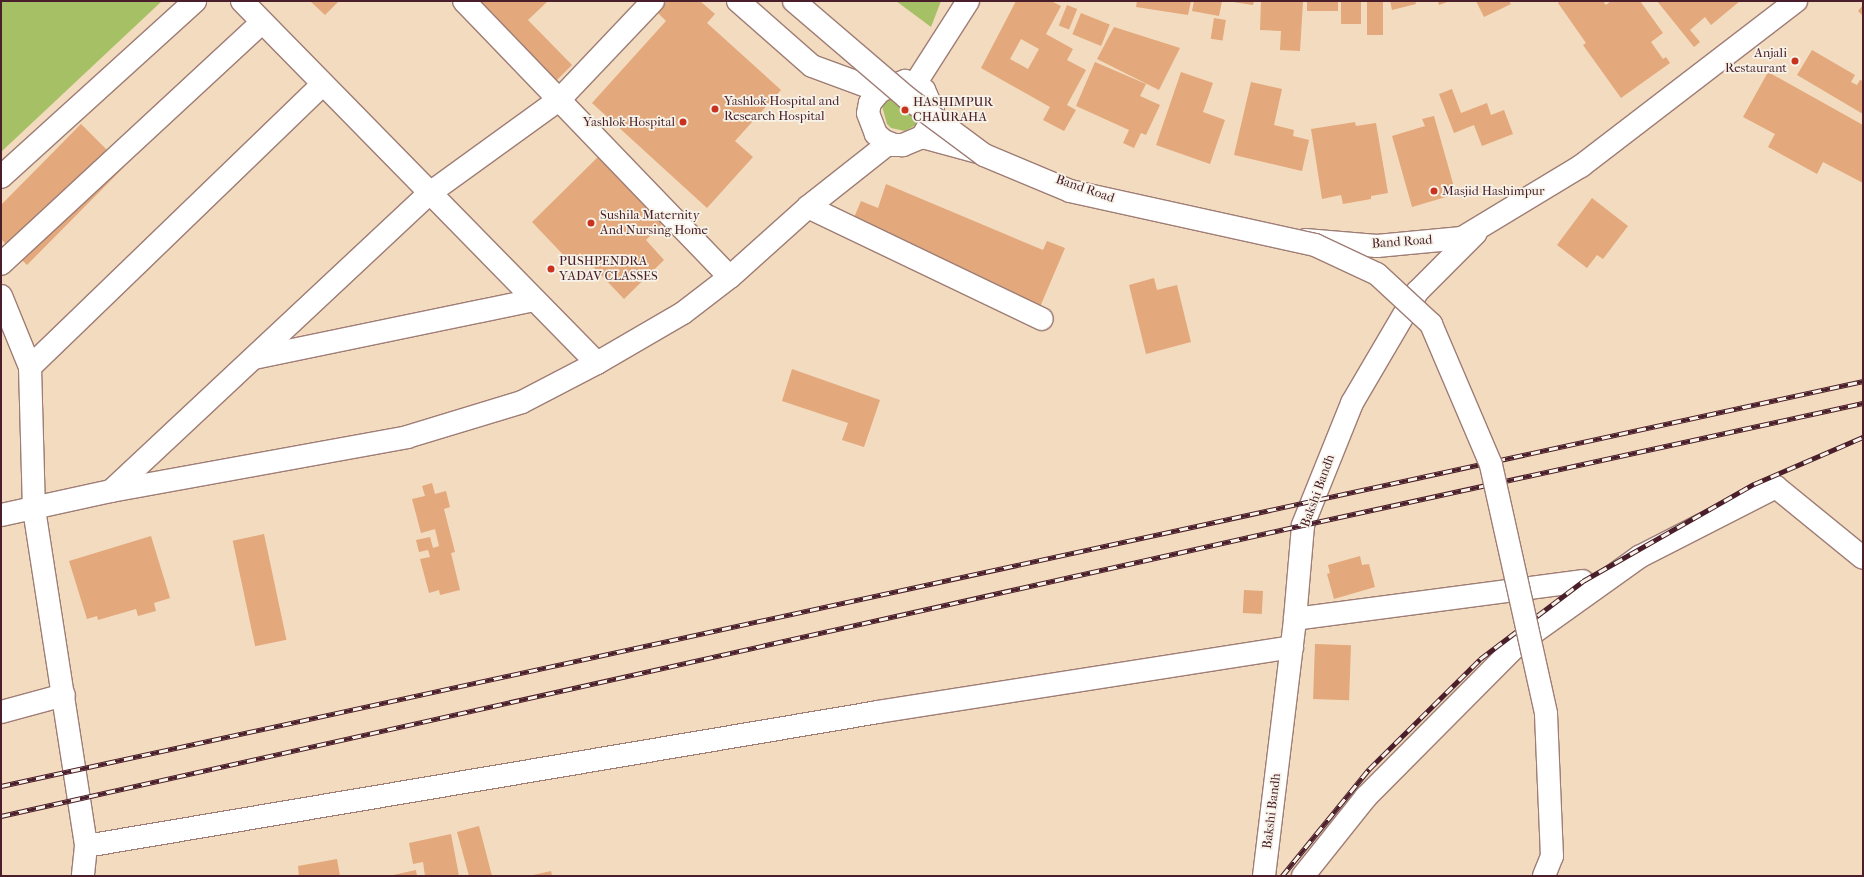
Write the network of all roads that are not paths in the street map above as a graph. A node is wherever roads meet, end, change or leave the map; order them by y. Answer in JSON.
{"nodes":[{"id":1,"x":195,"y":1,"type":"edge"},
{"id":2,"x":242,"y":1,"type":"edge"},
{"id":3,"x":464,"y":1,"type":"edge"},
{"id":4,"x":653,"y":1,"type":"edge"},
{"id":5,"x":738,"y":1,"type":"edge"},
{"id":6,"x":794,"y":1,"type":"edge"},
{"id":7,"x":803,"y":1,"type":"edge"},
{"id":8,"x":968,"y":1,"type":"edge"},
{"id":9,"x":1796,"y":1,"type":"edge"},
{"id":10,"x":262,"y":22,"type":"junction"},
{"id":11,"x":323,"y":84,"type":"junction"},
{"id":12,"x":915,"y":84,"type":"junction"},
{"id":13,"x":880,"y":91,"type":"junction"},
{"id":14,"x":560,"y":99,"type":"junction"},
{"id":15,"x":922,"y":137,"type":"junction"},
{"id":16,"x":889,"y":143,"type":"junction"},
{"id":17,"x":1,"y":177,"type":"edge"},
{"id":18,"x":430,"y":193,"type":"junction"},
{"id":19,"x":808,"y":207,"type":"junction"},
{"id":20,"x":1484,"y":225,"type":"junction"},
{"id":21,"x":1,"y":264,"type":"edge"},
{"id":22,"x":730,"y":277,"type":"junction"},
{"id":23,"x":1,"y":296,"type":"edge"},
{"id":24,"x":534,"y":300,"type":"junction"},
{"id":25,"x":1042,"y":319,"type":"dead end"},
{"id":26,"x":253,"y":358,"type":"junction"},
{"id":27,"x":597,"y":363,"type":"junction"},
{"id":28,"x":30,"y":367,"type":"junction"},
{"id":29,"x":111,"y":491,"type":"junction"},
{"id":30,"x":34,"y":509,"type":"junction"},
{"id":31,"x":1,"y":515,"type":"edge"},
{"id":32,"x":1863,"y":558,"type":"edge"},
{"id":33,"x":1583,"y":581,"type":"dead end"},
{"id":34,"x":1295,"y":619,"type":"junction"},
{"id":35,"x":1292,"y":647,"type":"junction"},
{"id":36,"x":64,"y":696,"type":"junction"},
{"id":37,"x":1,"y":712,"type":"edge"},
{"id":38,"x":86,"y":846,"type":"junction"},
{"id":39,"x":83,"y":876,"type":"edge"},
{"id":40,"x":1264,"y":876,"type":"edge"},
{"id":41,"x":1303,"y":876,"type":"edge"},
{"id":42,"x":1544,"y":876,"type":"edge"}],
"edges":[{"from":1,"to":17,"type":"street"},
{"from":2,"to":10,"type":"street"},
{"from":3,"to":14,"type":"street"},
{"from":4,"to":14,"type":"street"},
{"from":5,"to":13,"type":"street"},
{"from":6,"to":42,"type":"street","bridge":true},
{"from":7,"to":13,"type":"street"},
{"from":8,"to":12,"type":"street"},
{"from":9,"to":20,"type":"street","name":"Band Road"},
{"from":10,"to":11,"type":"street"},
{"from":10,"to":21,"type":"street"},
{"from":11,"to":18,"type":"street"},
{"from":11,"to":28,"type":"street"},
{"from":12,"to":13,"type":"street"},
{"from":12,"to":15,"type":"street"},
{"from":13,"to":16,"type":"street"},
{"from":14,"to":18,"type":"street"},
{"from":14,"to":22,"type":"street"},
{"from":15,"to":16,"type":"street"},
{"from":15,"to":20,"type":"street","name":"Band Road"},
{"from":16,"to":19,"type":"street"},
{"from":18,"to":24,"type":"street"},
{"from":18,"to":26,"type":"street"},
{"from":19,"to":22,"type":"street"},
{"from":19,"to":25,"type":"street"},
{"from":20,"to":34,"type":"street","name":"Bakshi Bandh"},
{"from":22,"to":27,"type":"street"},
{"from":23,"to":28,"type":"street"},
{"from":24,"to":26,"type":"street"},
{"from":24,"to":27,"type":"street"},
{"from":26,"to":29,"type":"street"},
{"from":27,"to":29,"type":"street"},
{"from":28,"to":30,"type":"street"},
{"from":29,"to":30,"type":"street"},
{"from":30,"to":31,"type":"street"},
{"from":30,"to":36,"type":"street"},
{"from":32,"to":41,"type":"street"},
{"from":33,"to":34,"type":"street"},
{"from":34,"to":35,"type":"street","name":"Bakshi Bandh"},
{"from":35,"to":38,"type":"street"},
{"from":35,"to":40,"type":"street","name":"Bakshi Bandh"},
{"from":36,"to":37,"type":"street"},
{"from":36,"to":38,"type":"street"},
{"from":38,"to":39,"type":"street"}]}
